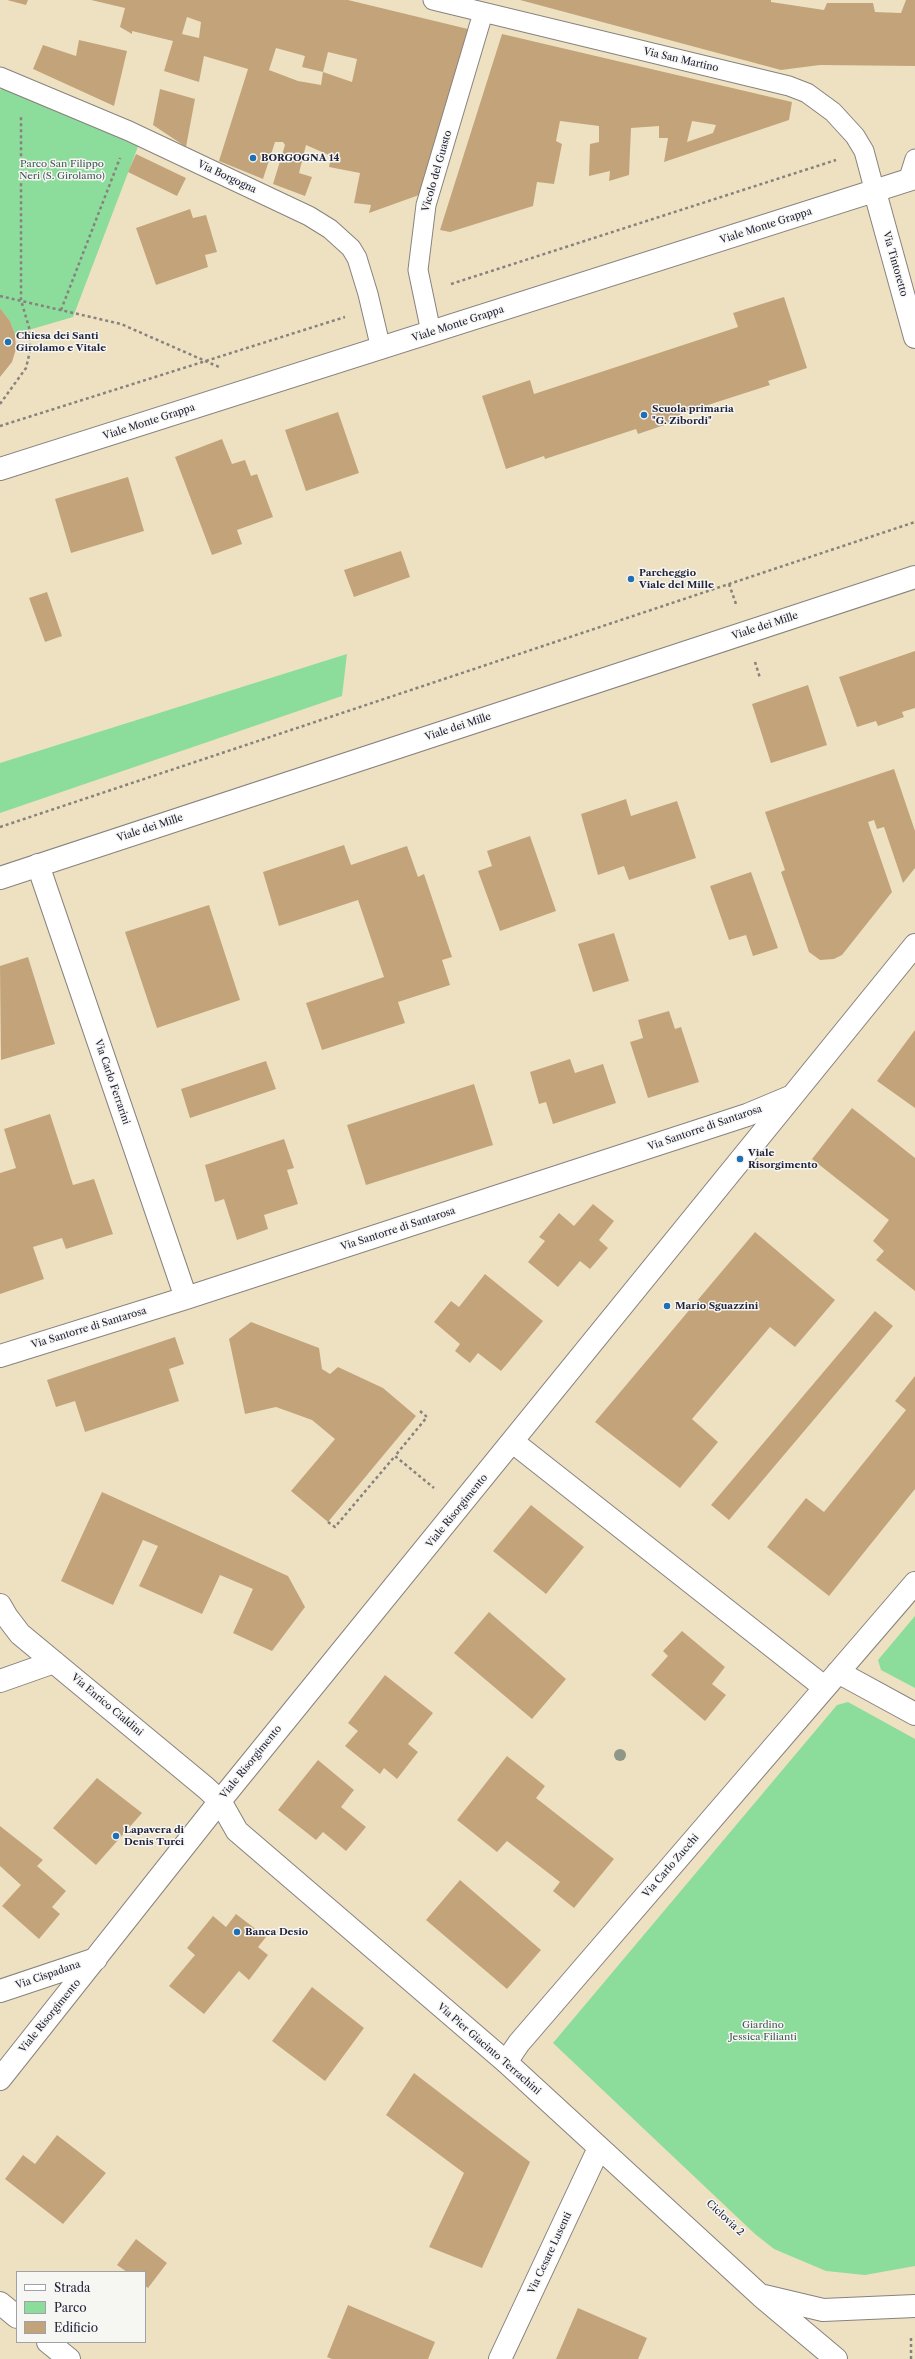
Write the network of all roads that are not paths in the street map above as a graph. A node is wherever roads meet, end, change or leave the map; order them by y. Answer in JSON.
{"nodes":[{"id":1,"x":433,"y":0,"type":"edge"},
{"id":2,"x":484,"y":13,"type":"junction"},
{"id":3,"x":0,"y":77,"type":"edge"},
{"id":4,"x":915,"y":159,"type":"edge"},
{"id":5,"x":912,"y":179,"type":"edge"},
{"id":6,"x":875,"y":192,"type":"junction"},
{"id":7,"x":431,"y":332,"type":"junction"},
{"id":8,"x":915,"y":336,"type":"edge"},
{"id":9,"x":380,"y":349,"type":"junction"},
{"id":10,"x":0,"y":469,"type":"edge"},
{"id":11,"x":915,"y":577,"type":"edge"},
{"id":12,"x":38,"y":865,"type":"junction"},
{"id":13,"x":0,"y":878,"type":"edge"},
{"id":14,"x":915,"y":945,"type":"edge"},
{"id":15,"x":793,"y":1096,"type":"junction"},
{"id":16,"x":186,"y":1298,"type":"junction"},
{"id":17,"x":0,"y":1356,"type":"edge"},
{"id":18,"x":514,"y":1442,"type":"junction"},
{"id":19,"x":915,"y":1583,"type":"edge"},
{"id":20,"x":0,"y":1605,"type":"edge"},
{"id":21,"x":54,"y":1662,"type":"junction"},
{"id":22,"x":831,"y":1680,"type":"junction"},
{"id":23,"x":0,"y":1681,"type":"edge"},
{"id":24,"x":915,"y":1714,"type":"edge"},
{"id":25,"x":220,"y":1801,"type":"junction"},
{"id":26,"x":96,"y":1959,"type":"junction"},
{"id":27,"x":0,"y":1991,"type":"edge"},
{"id":28,"x":506,"y":2062,"type":"junction"},
{"id":29,"x":0,"y":2079,"type":"edge"},
{"id":30,"x":599,"y":2148,"type":"junction"},
{"id":31,"x":761,"y":2296,"type":"junction"},
{"id":32,"x":0,"y":2303,"type":"edge"},
{"id":33,"x":913,"y":2307,"type":"edge"},
{"id":34,"x":16,"y":2316,"type":"edge"},
{"id":35,"x":49,"y":2343,"type":"edge"},
{"id":36,"x":69,"y":2359,"type":"edge"},
{"id":37,"x":500,"y":2359,"type":"edge"},
{"id":38,"x":836,"y":2359,"type":"edge"}],
"edges":[{"from":1,"to":2,"type":"lane","name":"Via San Martino"},
{"from":2,"to":6,"type":"lane","name":"Via San Martino"},
{"from":2,"to":7,"type":"lane","name":"Vicolo del Guasto"},
{"from":3,"to":9,"type":"lane","name":"Via Borgogna"},
{"from":4,"to":5,"type":"lane"},
{"from":5,"to":6,"type":"street","name":"Viale Monte Grappa"},
{"from":6,"to":7,"type":"street","name":"Viale Monte Grappa"},
{"from":6,"to":8,"type":"street","name":"Via Tintoretto"},
{"from":7,"to":9,"type":"street","name":"Viale Monte Grappa"},
{"from":9,"to":10,"type":"street","name":"Viale Monte Grappa"},
{"from":11,"to":12,"type":"street","name":"Viale dei Mille"},
{"from":12,"to":13,"type":"street","name":"Viale dei Mille"},
{"from":12,"to":16,"type":"street","name":"Via Carlo Ferrarini"},
{"from":14,"to":15,"type":"street","name":"Viale Risorgimento"},
{"from":15,"to":16,"type":"street","name":"Via Santorre di Santarosa"},
{"from":15,"to":18,"type":"street","name":"Viale Risorgimento"},
{"from":16,"to":17,"type":"street","name":"Via Santorre di Santarosa"},
{"from":18,"to":22,"type":"street"},
{"from":18,"to":25,"type":"street","name":"Viale Risorgimento"},
{"from":19,"to":22,"type":"street","name":"Via Carlo Zucchi"},
{"from":20,"to":21,"type":"street","name":"Via Enrico Cialdini"},
{"from":21,"to":23,"type":"street"},
{"from":21,"to":25,"type":"street","name":"Via Enrico Cialdini"},
{"from":22,"to":24,"type":"street"},
{"from":22,"to":28,"type":"street","name":"Via Carlo Zucchi"},
{"from":25,"to":26,"type":"street","name":"Viale Risorgimento"},
{"from":25,"to":28,"type":"street","name":"Via Pier Giacinto Terrachini"},
{"from":26,"to":27,"type":"street","name":"Via Cispadana"},
{"from":26,"to":29,"type":"street","name":"Viale Risorgimento"},
{"from":28,"to":30,"type":"street","name":"Via Pier Giacinto Terrachini"},
{"from":30,"to":31,"type":"street","name":"Via Pier Giacinto Terrachini"},
{"from":30,"to":37,"type":"street","name":"Via Cesare Lusenti"},
{"from":31,"to":33,"type":"street","name":"Via Pier Giacinto Terrachini"},
{"from":31,"to":38,"type":"street","name":"Via Pier Giacinto Terrachini"},
{"from":32,"to":34,"type":"street"},
{"from":35,"to":36,"type":"street"}]}
